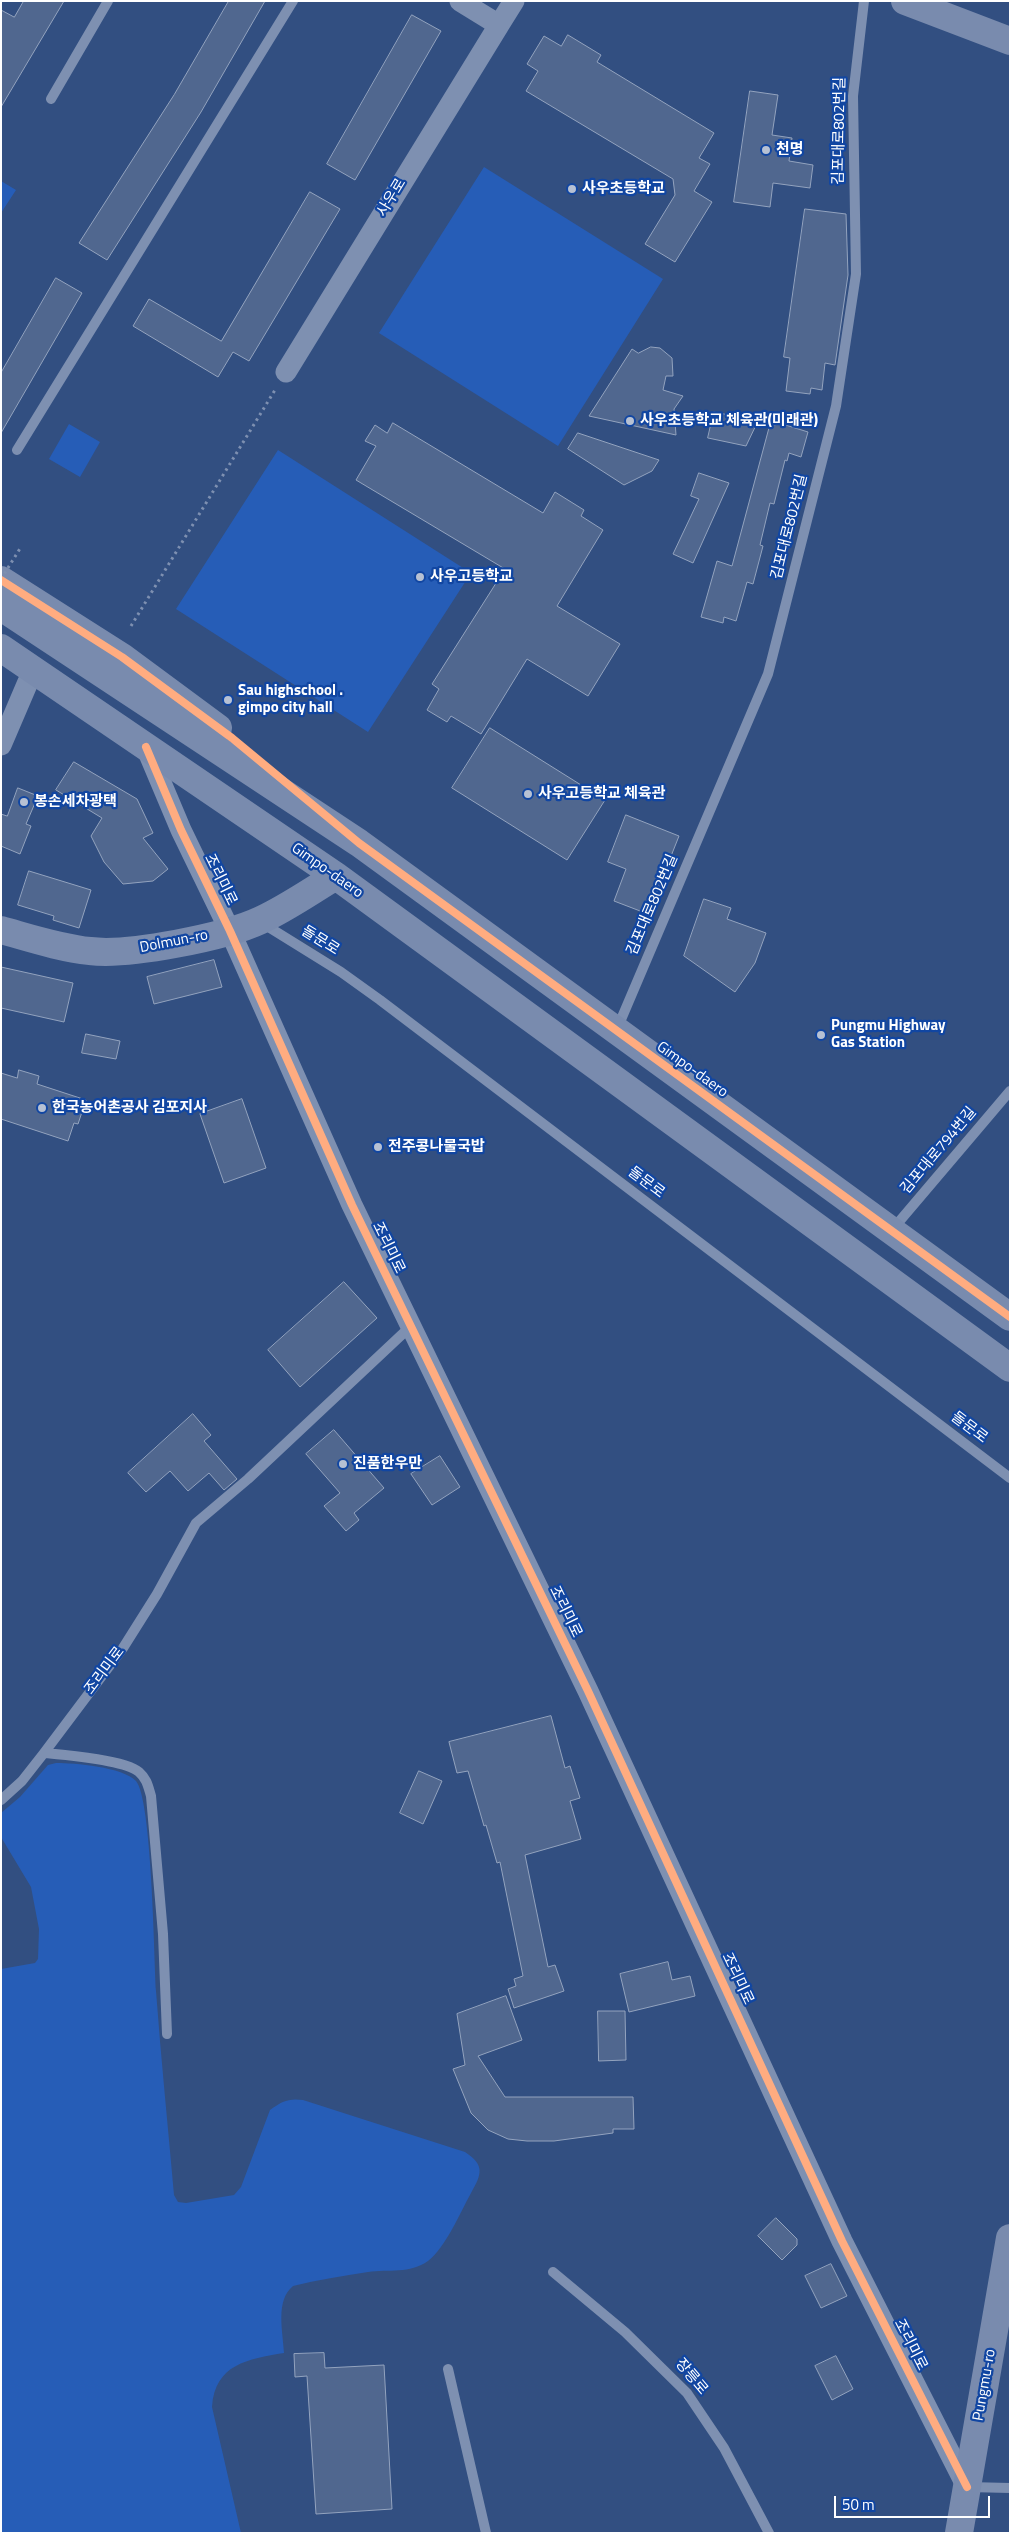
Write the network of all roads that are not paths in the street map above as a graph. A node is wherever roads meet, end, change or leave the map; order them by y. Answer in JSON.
{"nodes":[{"id":1,"x":108,"y":1,"type":"edge"},
{"id":2,"x":293,"y":1,"type":"edge"},
{"id":3,"x":460,"y":1,"type":"edge"},
{"id":4,"x":514,"y":1,"type":"edge"},
{"id":5,"x":864,"y":1,"type":"edge"},
{"id":6,"x":905,"y":1,"type":"edge"},
{"id":7,"x":945,"y":1,"type":"edge"},
{"id":8,"x":498,"y":25,"type":"junction"},
{"id":9,"x":1010,"y":26,"type":"edge"},
{"id":10,"x":1010,"y":41,"type":"edge"},
{"id":11,"x":51,"y":99,"type":"dead end"},
{"id":12,"x":286,"y":372,"type":"road end"},
{"id":13,"x":17,"y":450,"type":"dead end"},
{"id":14,"x":1,"y":579,"type":"edge"},
{"id":15,"x":1,"y":607,"type":"edge"},
{"id":16,"x":1,"y":648,"type":"edge"},
{"id":17,"x":1,"y":666,"type":"edge"},
{"id":18,"x":28,"y":682,"type":"junction"},
{"id":19,"x":137,"y":741,"type":"junction"},
{"id":20,"x":1,"y":745,"type":"edge"},
{"id":21,"x":359,"y":843,"type":"junction"},
{"id":22,"x":336,"y":876,"type":"junction"},
{"id":23,"x":259,"y":921,"type":"junction"},
{"id":24,"x":1,"y":930,"type":"edge"},
{"id":25,"x":230,"y":931,"type":"junction"},
{"id":26,"x":616,"y":1031,"type":"junction"},
{"id":27,"x":1010,"y":1091,"type":"edge"},
{"id":28,"x":891,"y":1231,"type":"junction"},
{"id":29,"x":1010,"y":1317,"type":"edge"},
{"id":30,"x":411,"y":1326,"type":"junction"},
{"id":31,"x":1010,"y":1368,"type":"edge"},
{"id":32,"x":1010,"y":1478,"type":"edge"},
{"id":33,"x":44,"y":1752,"type":"junction"},
{"id":34,"x":1,"y":1800,"type":"edge"},
{"id":35,"x":167,"y":2034,"type":"dead end"},
{"id":36,"x":1010,"y":2238,"type":"edge"},
{"id":37,"x":552,"y":2272,"type":"dead end"},
{"id":38,"x":448,"y":2369,"type":"dead end"},
{"id":39,"x":967,"y":2487,"type":"junction"},
{"id":40,"x":1010,"y":2488,"type":"edge"},
{"id":41,"x":486,"y":2533,"type":"edge"},
{"id":42,"x":769,"y":2533,"type":"edge"},
{"id":43,"x":959,"y":2533,"type":"edge"}],
"edges":[{"from":1,"to":11,"type":"lane"},
{"from":2,"to":13,"type":"lane"},
{"from":3,"to":8,"type":"street"},
{"from":4,"to":8,"type":"street","name":"사우로"},
{"from":5,"to":26,"type":"lane","name":"김포대로802번길"},
{"from":6,"to":10,"type":"main road"},
{"from":7,"to":9,"type":"main road"},
{"from":8,"to":12,"type":"street","name":"사우로"},
{"from":14,"to":21,"type":"main road"},
{"from":15,"to":21,"type":"main road","name":"Gimpo-daero"},
{"from":16,"to":19,"type":"main road","name":"Gimpo-daero"},
{"from":17,"to":18,"type":"main road"},
{"from":18,"to":19,"type":"main road"},
{"from":18,"to":20,"type":"street"},
{"from":19,"to":22,"type":"main road","name":"Gimpo-daero"},
{"from":19,"to":25,"type":"street","name":"조리미로"},
{"from":21,"to":26,"type":"main road","name":"Gimpo-daero"},
{"from":22,"to":23,"type":"main road","name":"Dolmun-ro"},
{"from":22,"to":31,"type":"main road","name":"Gimpo-daero"},
{"from":23,"to":25,"type":"main road","name":"Dolmun-ro"},
{"from":23,"to":32,"type":"lane","name":"돌문로"},
{"from":24,"to":25,"type":"main road","name":"Dolmun-ro"},
{"from":25,"to":30,"type":"street","name":"조리미로"},
{"from":26,"to":28,"type":"main road","name":"Gimpo-daero"},
{"from":27,"to":28,"type":"lane","name":"김포대로794번길"},
{"from":28,"to":29,"type":"main road","name":"Gimpo-daero"},
{"from":30,"to":33,"type":"lane","name":"조리미로"},
{"from":30,"to":39,"type":"street","name":"조리미로"},
{"from":33,"to":34,"type":"lane","name":"조리미로"},
{"from":33,"to":35,"type":"lane"},
{"from":36,"to":39,"type":"main road","name":"Pungmu-ro"},
{"from":37,"to":42,"type":"lane","name":"장릉로"},
{"from":38,"to":41,"type":"lane"},
{"from":39,"to":40,"type":"lane"},
{"from":39,"to":43,"type":"main road","name":"Pungmu-ro"}]}
